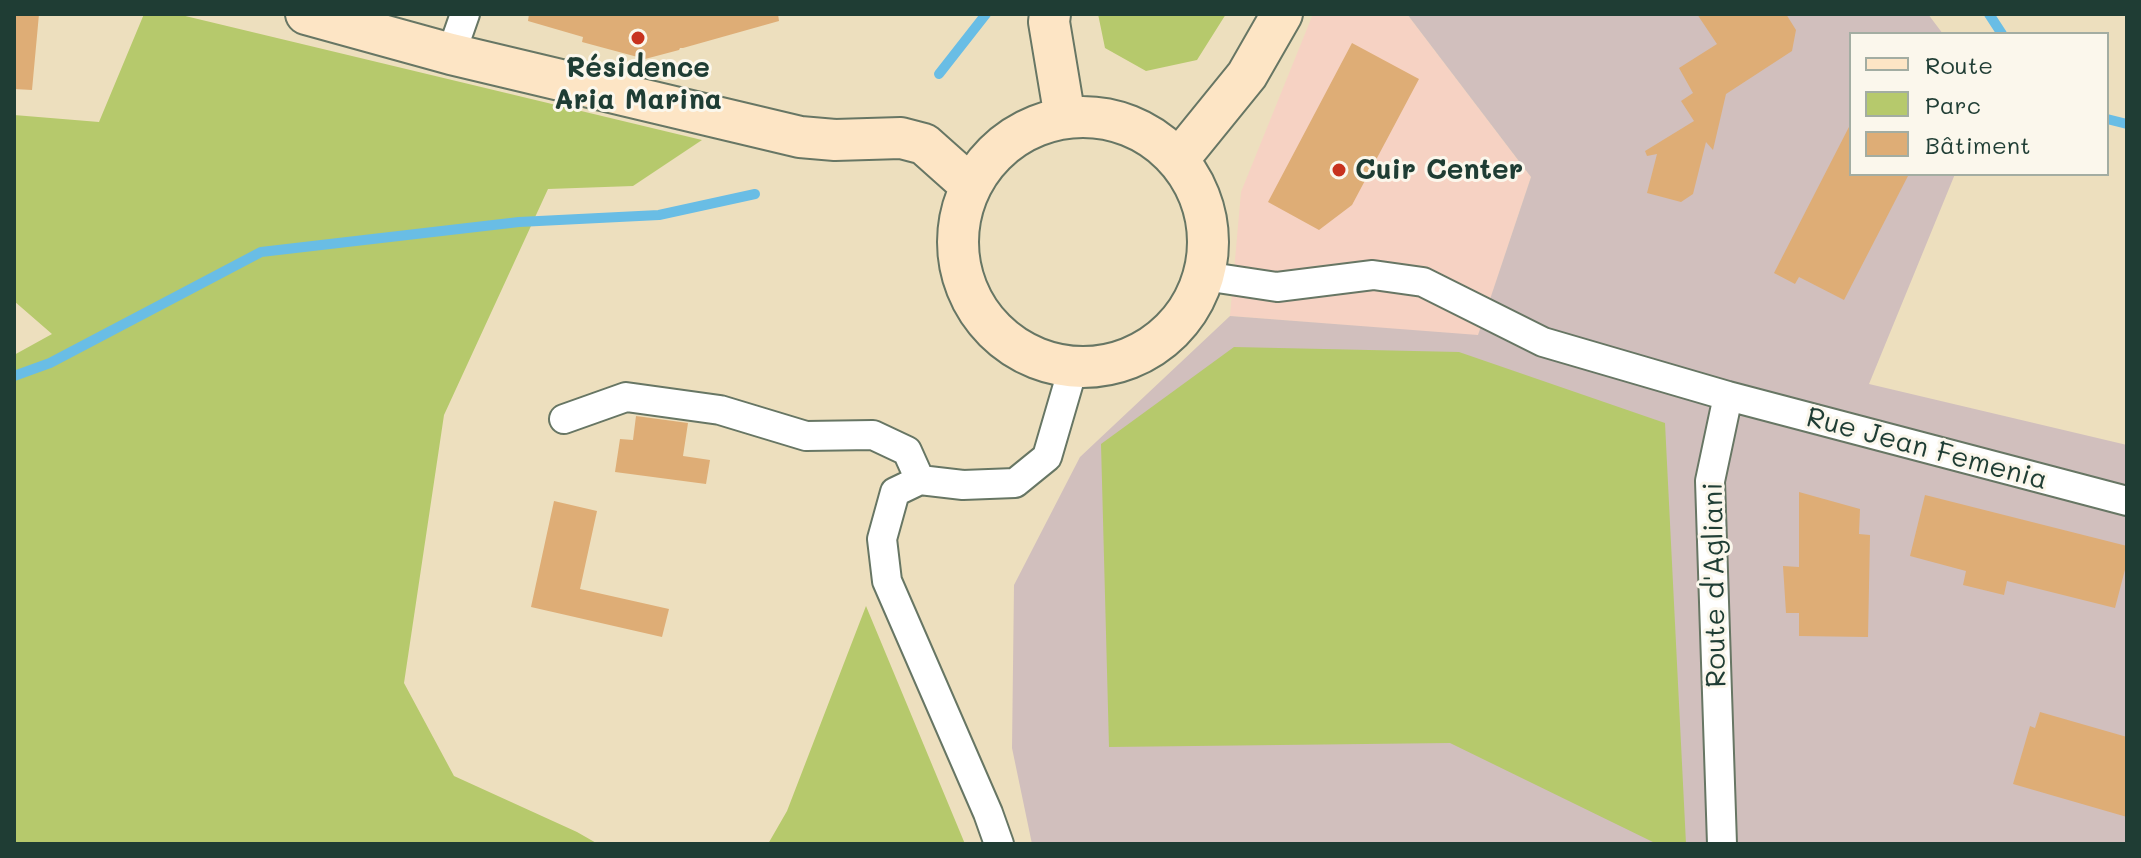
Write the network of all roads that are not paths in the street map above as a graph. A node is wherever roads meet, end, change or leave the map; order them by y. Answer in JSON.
{"nodes":[{"id":1,"x":306,"y":14,"type":"edge"},
{"id":2,"x":465,"y":14,"type":"edge"},
{"id":3,"x":1050,"y":14,"type":"edge"},
{"id":4,"x":1282,"y":14,"type":"edge"},
{"id":5,"x":451,"y":54,"type":"junction"},
{"id":6,"x":1065,"y":118,"type":"junction"},
{"id":7,"x":1178,"y":160,"type":"junction"},
{"id":8,"x":970,"y":185,"type":"junction"},
{"id":9,"x":1204,"y":276,"type":"junction"},
{"id":10,"x":1073,"y":368,"type":"junction"},
{"id":11,"x":1728,"y":396,"type":"junction"},
{"id":12,"x":564,"y":419,"type":"dead end"},
{"id":13,"x":920,"y":480,"type":"junction"},
{"id":14,"x":2127,"y":501,"type":"edge"},
{"id":15,"x":999,"y":844,"type":"edge"},
{"id":16,"x":1722,"y":844,"type":"edge"}],
"edges":[{"from":1,"to":5,"type":"street"},
{"from":2,"to":5,"type":"street"},
{"from":3,"to":6,"type":"street"},
{"from":4,"to":7,"type":"street"},
{"from":5,"to":8,"type":"street"},
{"from":6,"to":7,"type":"street"},
{"from":6,"to":8,"type":"street"},
{"from":7,"to":9,"type":"street"},
{"from":8,"to":10,"type":"street"},
{"from":9,"to":10,"type":"street"},
{"from":9,"to":11,"type":"street"},
{"from":10,"to":13,"type":"street"},
{"from":11,"to":14,"type":"street","name":"Rue Jean Femenia"},
{"from":11,"to":16,"type":"street","name":"Route d'Agliani"},
{"from":12,"to":13,"type":"street"},
{"from":13,"to":15,"type":"street"}]}
